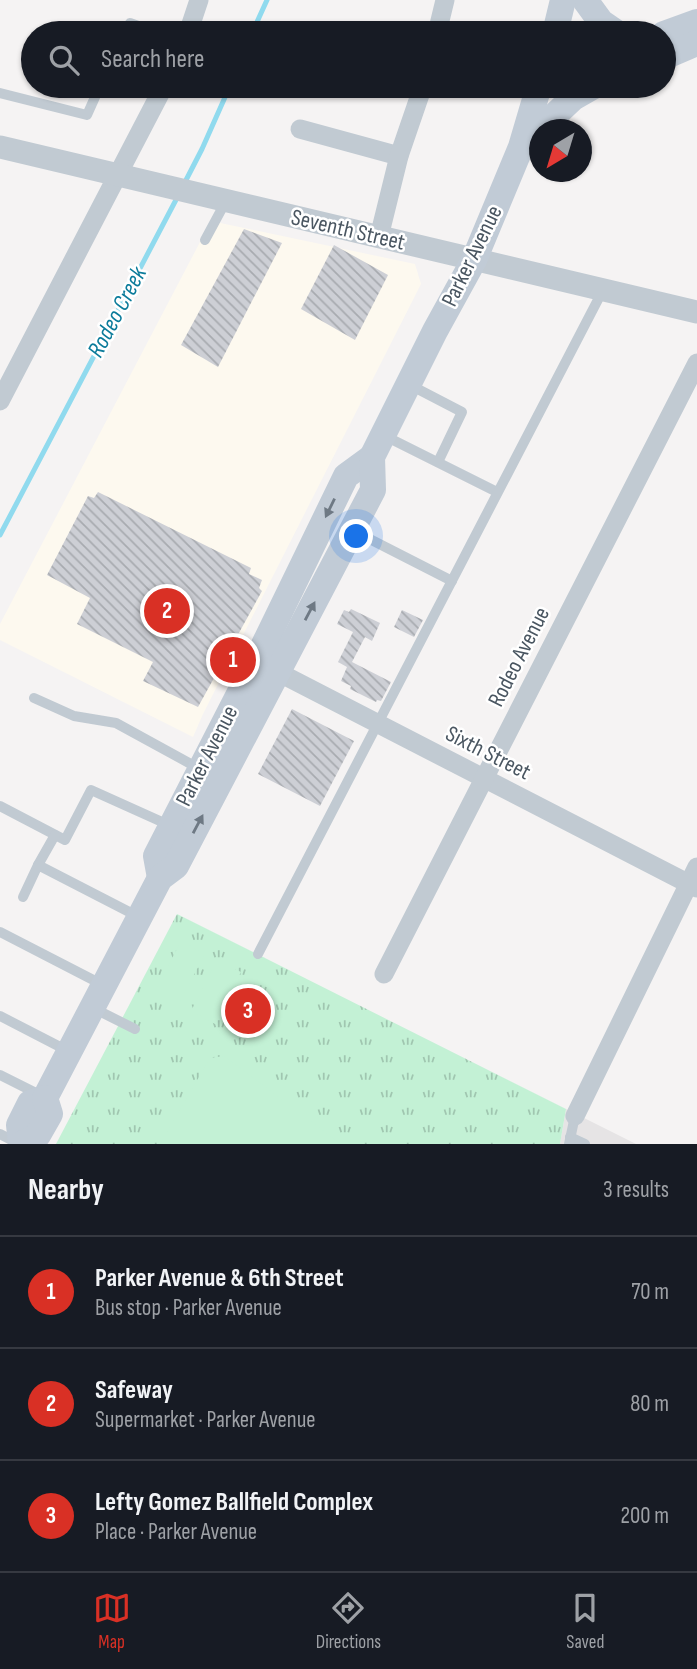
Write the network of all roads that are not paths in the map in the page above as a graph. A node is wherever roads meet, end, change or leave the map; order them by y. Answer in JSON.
{"nodes":[{"id":1,"x":199,"y":0,"type":"edge"},
{"id":2,"x":445,"y":0,"type":"edge"},
{"id":3,"x":564,"y":0,"type":"edge"},
{"id":4,"x":585,"y":0,"type":"edge"},
{"id":5,"x":192,"y":21,"type":"edge"},
{"id":6,"x":440,"y":21,"type":"edge"},
{"id":7,"x":558,"y":21,"type":"edge"},
{"id":8,"x":600,"y":21,"type":"edge"},
{"id":9,"x":697,"y":22,"type":"edge"},
{"id":10,"x":676,"y":30,"type":"edge"},
{"id":11,"x":697,"y":43,"type":"edge"},
{"id":12,"x":676,"y":52,"type":"edge"},
{"id":13,"x":0,"y":93,"type":"edge"},
{"id":14,"x":95,"y":98,"type":"edge"},
{"id":15,"x":158,"y":98,"type":"edge"},
{"id":16,"x":419,"y":98,"type":"edge"},
{"id":17,"x":536,"y":98,"type":"edge"},
{"id":18,"x":573,"y":98,"type":"edge"},
{"id":19,"x":300,"y":129,"type":"dead end"},
{"id":20,"x":0,"y":147,"type":"edge"},
{"id":21,"x":521,"y":147,"type":"junction"},
{"id":22,"x":399,"y":156,"type":"junction"},
{"id":23,"x":119,"y":175,"type":"junction"},
{"id":24,"x":216,"y":199,"type":"junction"},
{"id":25,"x":379,"y":237,"type":"junction"},
{"id":26,"x":205,"y":240,"type":"dead end"},
{"id":27,"x":474,"y":260,"type":"junction"},
{"id":28,"x":603,"y":290,"type":"junction"},
{"id":29,"x":697,"y":312,"type":"edge"},
{"id":30,"x":697,"y":363,"type":"edge"},
{"id":31,"x":409,"y":385,"type":"junction"},
{"id":32,"x":0,"y":401,"type":"edge"},
{"id":33,"x":378,"y":446,"type":"junction"},
{"id":34,"x":438,"y":462,"type":"junction"},
{"id":35,"x":498,"y":492,"type":"junction"},
{"id":36,"x":352,"y":530,"type":"junction"},
{"id":37,"x":452,"y":581,"type":"junction"},
{"id":38,"x":267,"y":666,"type":"junction"},
{"id":39,"x":34,"y":698,"type":"dead end"},
{"id":40,"x":378,"y":723,"type":"junction"},
{"id":41,"x":200,"y":769,"type":"junction"},
{"id":42,"x":484,"y":778,"type":"junction"},
{"id":43,"x":0,"y":806,"type":"edge"},
{"id":44,"x":171,"y":826,"type":"junction"},
{"id":45,"x":55,"y":835,"type":"junction"},
{"id":46,"x":38,"y":865,"type":"junction"},
{"id":47,"x":160,"y":878,"type":"junction"},
{"id":48,"x":694,"y":880,"type":"edge"},
{"id":49,"x":23,"y":897,"type":"dead end"},
{"id":50,"x":139,"y":917,"type":"junction"},
{"id":51,"x":0,"y":932,"type":"edge"},
{"id":52,"x":258,"y":954,"type":"dead end"},
{"id":53,"x":384,"y":974,"type":"dead end"},
{"id":54,"x":98,"y":996,"type":"junction"},
{"id":55,"x":0,"y":1016,"type":"edge"},
{"id":56,"x":135,"y":1029,"type":"dead end"},
{"id":57,"x":69,"y":1052,"type":"junction"},
{"id":58,"x":0,"y":1075,"type":"edge"},
{"id":59,"x":45,"y":1098,"type":"junction"},
{"id":60,"x":575,"y":1116,"type":"joint"},
{"id":61,"x":0,"y":1134,"type":"edge"},
{"id":62,"x":570,"y":1140,"type":"edge"},
{"id":63,"x":21,"y":1144,"type":"edge"},
{"id":64,"x":585,"y":1144,"type":"edge"}],
"edges":[{"from":1,"to":5,"type":"street"},
{"from":2,"to":6,"type":"street"},
{"from":3,"to":7,"type":"main road"},
{"from":4,"to":8,"type":"main road"},
{"from":9,"to":10,"type":"main road"},
{"from":11,"to":12,"type":"main road"},
{"from":13,"to":14,"type":"lane"},
{"from":15,"to":23,"type":"street"},
{"from":16,"to":22,"type":"street"},
{"from":17,"to":21,"type":"main road","name":"Parker Avenue"},
{"from":18,"to":21,"type":"main road"},
{"from":19,"to":22,"type":"street"},
{"from":20,"to":23,"type":"street","name":"Seventh Street"},
{"from":21,"to":27,"type":"main road","name":"Parker Avenue"},
{"from":22,"to":25,"type":"street"},
{"from":23,"to":24,"type":"street","name":"Seventh Street"},
{"from":23,"to":32,"type":"street"},
{"from":24,"to":25,"type":"street","name":"Seventh Street"},
{"from":24,"to":26,"type":"lane"},
{"from":25,"to":27,"type":"street","name":"Seventh Street"},
{"from":27,"to":28,"type":"street","name":"Seventh Street"},
{"from":27,"to":31,"type":"main road","name":"Parker Avenue"},
{"from":28,"to":29,"type":"street","name":"Seventh Street"},
{"from":28,"to":35,"type":"lane"},
{"from":30,"to":42,"type":"street","name":"Rodeo Avenue"},
{"from":31,"to":33,"type":"main road","name":"Parker Avenue"},
{"from":31,"to":34,"type":"lane"},
{"from":33,"to":34,"type":"lane"},
{"from":33,"to":36,"type":"main road","name":"Parker Avenue"},
{"from":33,"to":38,"type":"main road","name":"Parker Avenue","one_way":true},
{"from":34,"to":35,"type":"lane"},
{"from":35,"to":37,"type":"lane"},
{"from":36,"to":37,"type":"lane"},
{"from":38,"to":36,"type":"main road","name":"Parker Avenue","one_way":true},
{"from":37,"to":40,"type":"lane"},
{"from":38,"to":40,"type":"street","name":"Sixth Street"},
{"from":38,"to":41,"type":"main road","name":"Parker Avenue"},
{"from":47,"to":38,"type":"main road","name":"Parker Avenue","one_way":true},
{"from":39,"to":41,"type":"lane"},
{"from":40,"to":42,"type":"street","name":"Sixth Street"},
{"from":40,"to":52,"type":"lane"},
{"from":41,"to":44,"type":"main road","name":"Parker Avenue"},
{"from":42,"to":48,"type":"street","name":"Sixth Street"},
{"from":42,"to":53,"type":"street","name":"Rodeo Avenue"},
{"from":43,"to":45,"type":"lane"},
{"from":44,"to":45,"type":"lane"},
{"from":44,"to":47,"type":"main road","name":"Parker Avenue"},
{"from":45,"to":46,"type":"lane"},
{"from":46,"to":49,"type":"lane"},
{"from":46,"to":50,"type":"lane"},
{"from":47,"to":50,"type":"main road","name":"Parker Avenue"},
{"from":48,"to":60,"type":"street"},
{"from":50,"to":54,"type":"main road","name":"Parker Avenue"},
{"from":51,"to":54,"type":"lane"},
{"from":54,"to":56,"type":"lane"},
{"from":54,"to":57,"type":"main road","name":"Parker Avenue"},
{"from":55,"to":57,"type":"lane"},
{"from":57,"to":59,"type":"main road","name":"Parker Avenue"},
{"from":58,"to":59,"type":"lane"},
{"from":59,"to":63,"type":"main road","name":"Parker Avenue"},
{"from":60,"to":62,"type":"lane"},
{"from":61,"to":63,"type":"lane"},
{"from":62,"to":64,"type":"lane"}]}
